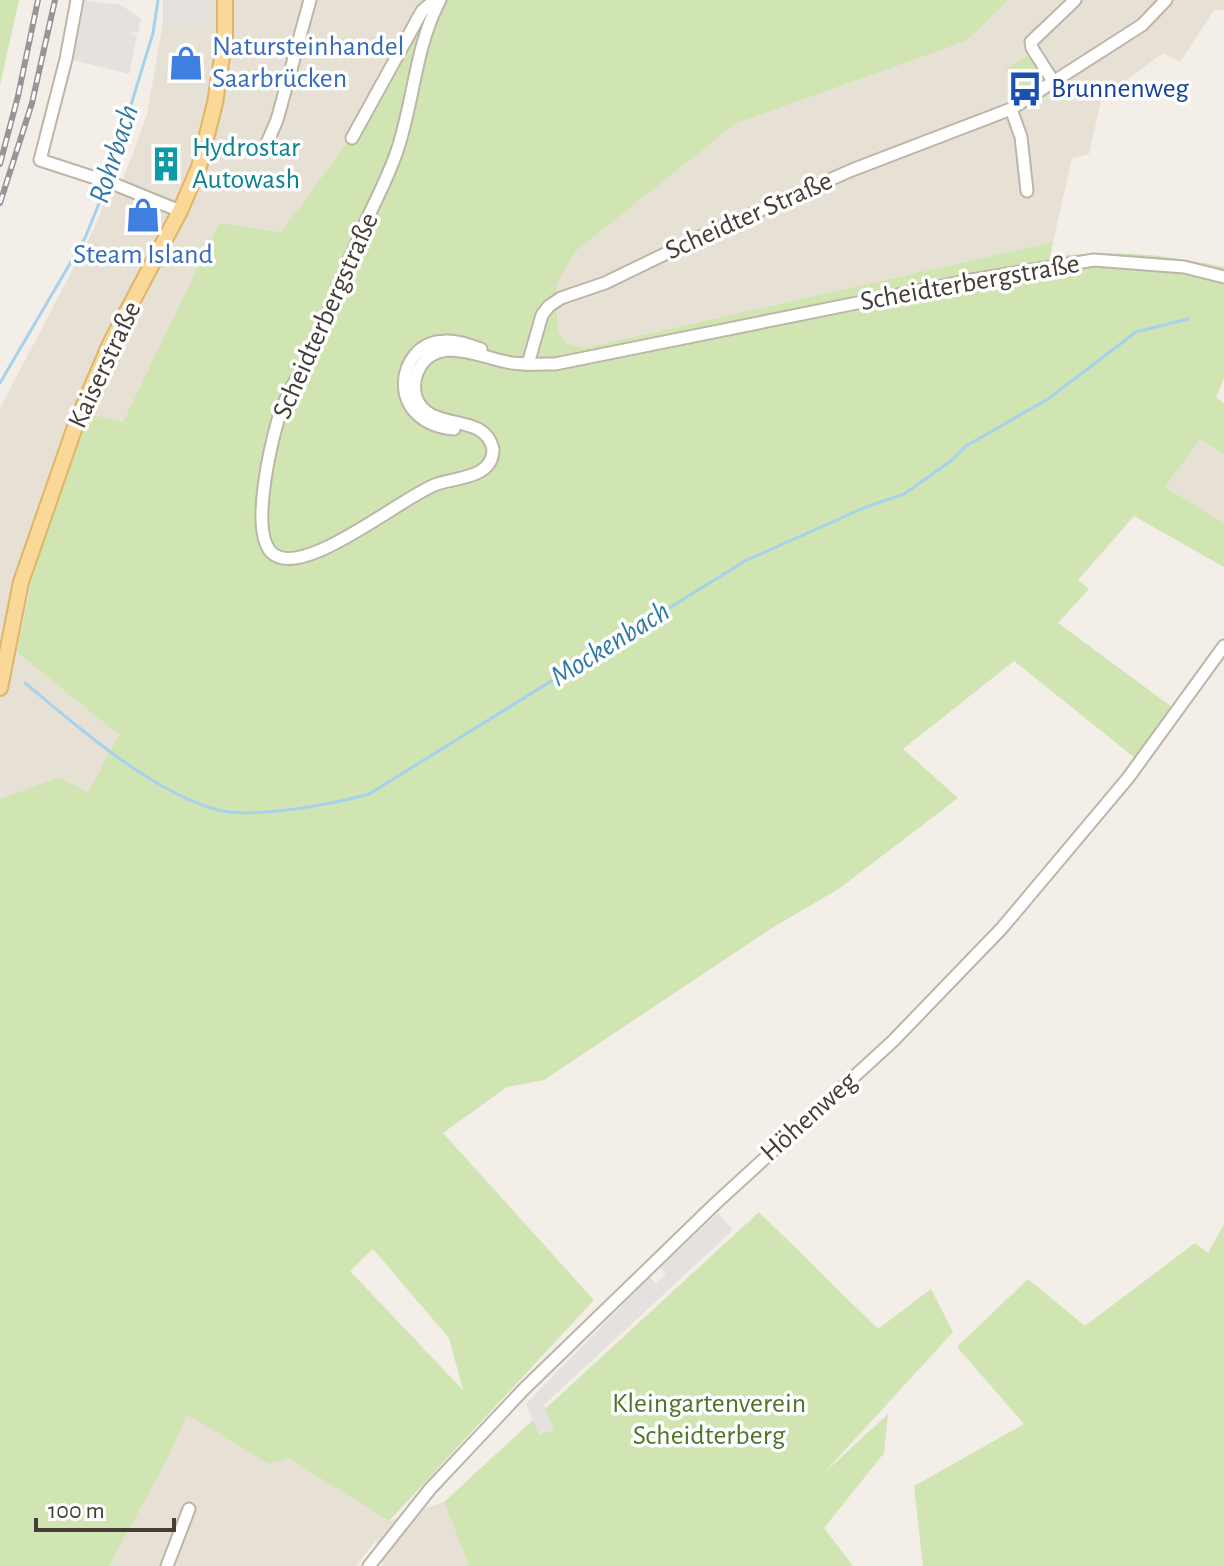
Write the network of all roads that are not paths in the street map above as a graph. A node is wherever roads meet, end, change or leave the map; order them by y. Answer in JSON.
{"nodes":[{"id":1,"x":77,"y":0,"type":"edge"},
{"id":2,"x":225,"y":0,"type":"edge"},
{"id":3,"x":310,"y":0,"type":"edge"},
{"id":4,"x":437,"y":0,"type":"edge"},
{"id":5,"x":1075,"y":0,"type":"edge"},
{"id":6,"x":1166,"y":0,"type":"edge"},
{"id":7,"x":1053,"y":81,"type":"junction"},
{"id":8,"x":1011,"y":109,"type":"junction"},
{"id":9,"x":352,"y":138,"type":"dead end"},
{"id":10,"x":264,"y":150,"type":"dead end"},
{"id":11,"x":1027,"y":191,"type":"dead end"},
{"id":12,"x":180,"y":211,"type":"junction"},
{"id":13,"x":1224,"y":277,"type":"edge"},
{"id":14,"x":528,"y":364,"type":"junction"},
{"id":15,"x":1224,"y":646,"type":"edge"},
{"id":16,"x":0,"y":688,"type":"edge"},
{"id":17,"x":189,"y":1509,"type":"dead end"},
{"id":18,"x":167,"y":1566,"type":"edge"},
{"id":19,"x":369,"y":1566,"type":"edge"}],
"edges":[{"from":1,"to":12,"type":"street"},
{"from":2,"to":12,"type":"main road","name":"Kaiserstraße"},
{"from":3,"to":10,"type":"street"},
{"from":4,"to":9,"type":"street","name":"Scheidterbergstraße"},
{"from":4,"to":14,"type":"street","name":"Scheidterbergstraße"},
{"from":5,"to":7,"type":"street"},
{"from":6,"to":7,"type":"street","name":"Scheidter Straße"},
{"from":7,"to":8,"type":"street","name":"Scheidter Straße"},
{"from":8,"to":11,"type":"street"},
{"from":8,"to":14,"type":"street","name":"Scheidter Straße"},
{"from":12,"to":16,"type":"main road","name":"Kaiserstraße"},
{"from":13,"to":14,"type":"street","name":"Scheidterbergstraße"},
{"from":15,"to":19,"type":"street","name":"Höhenweg"},
{"from":17,"to":18,"type":"street"}]}
